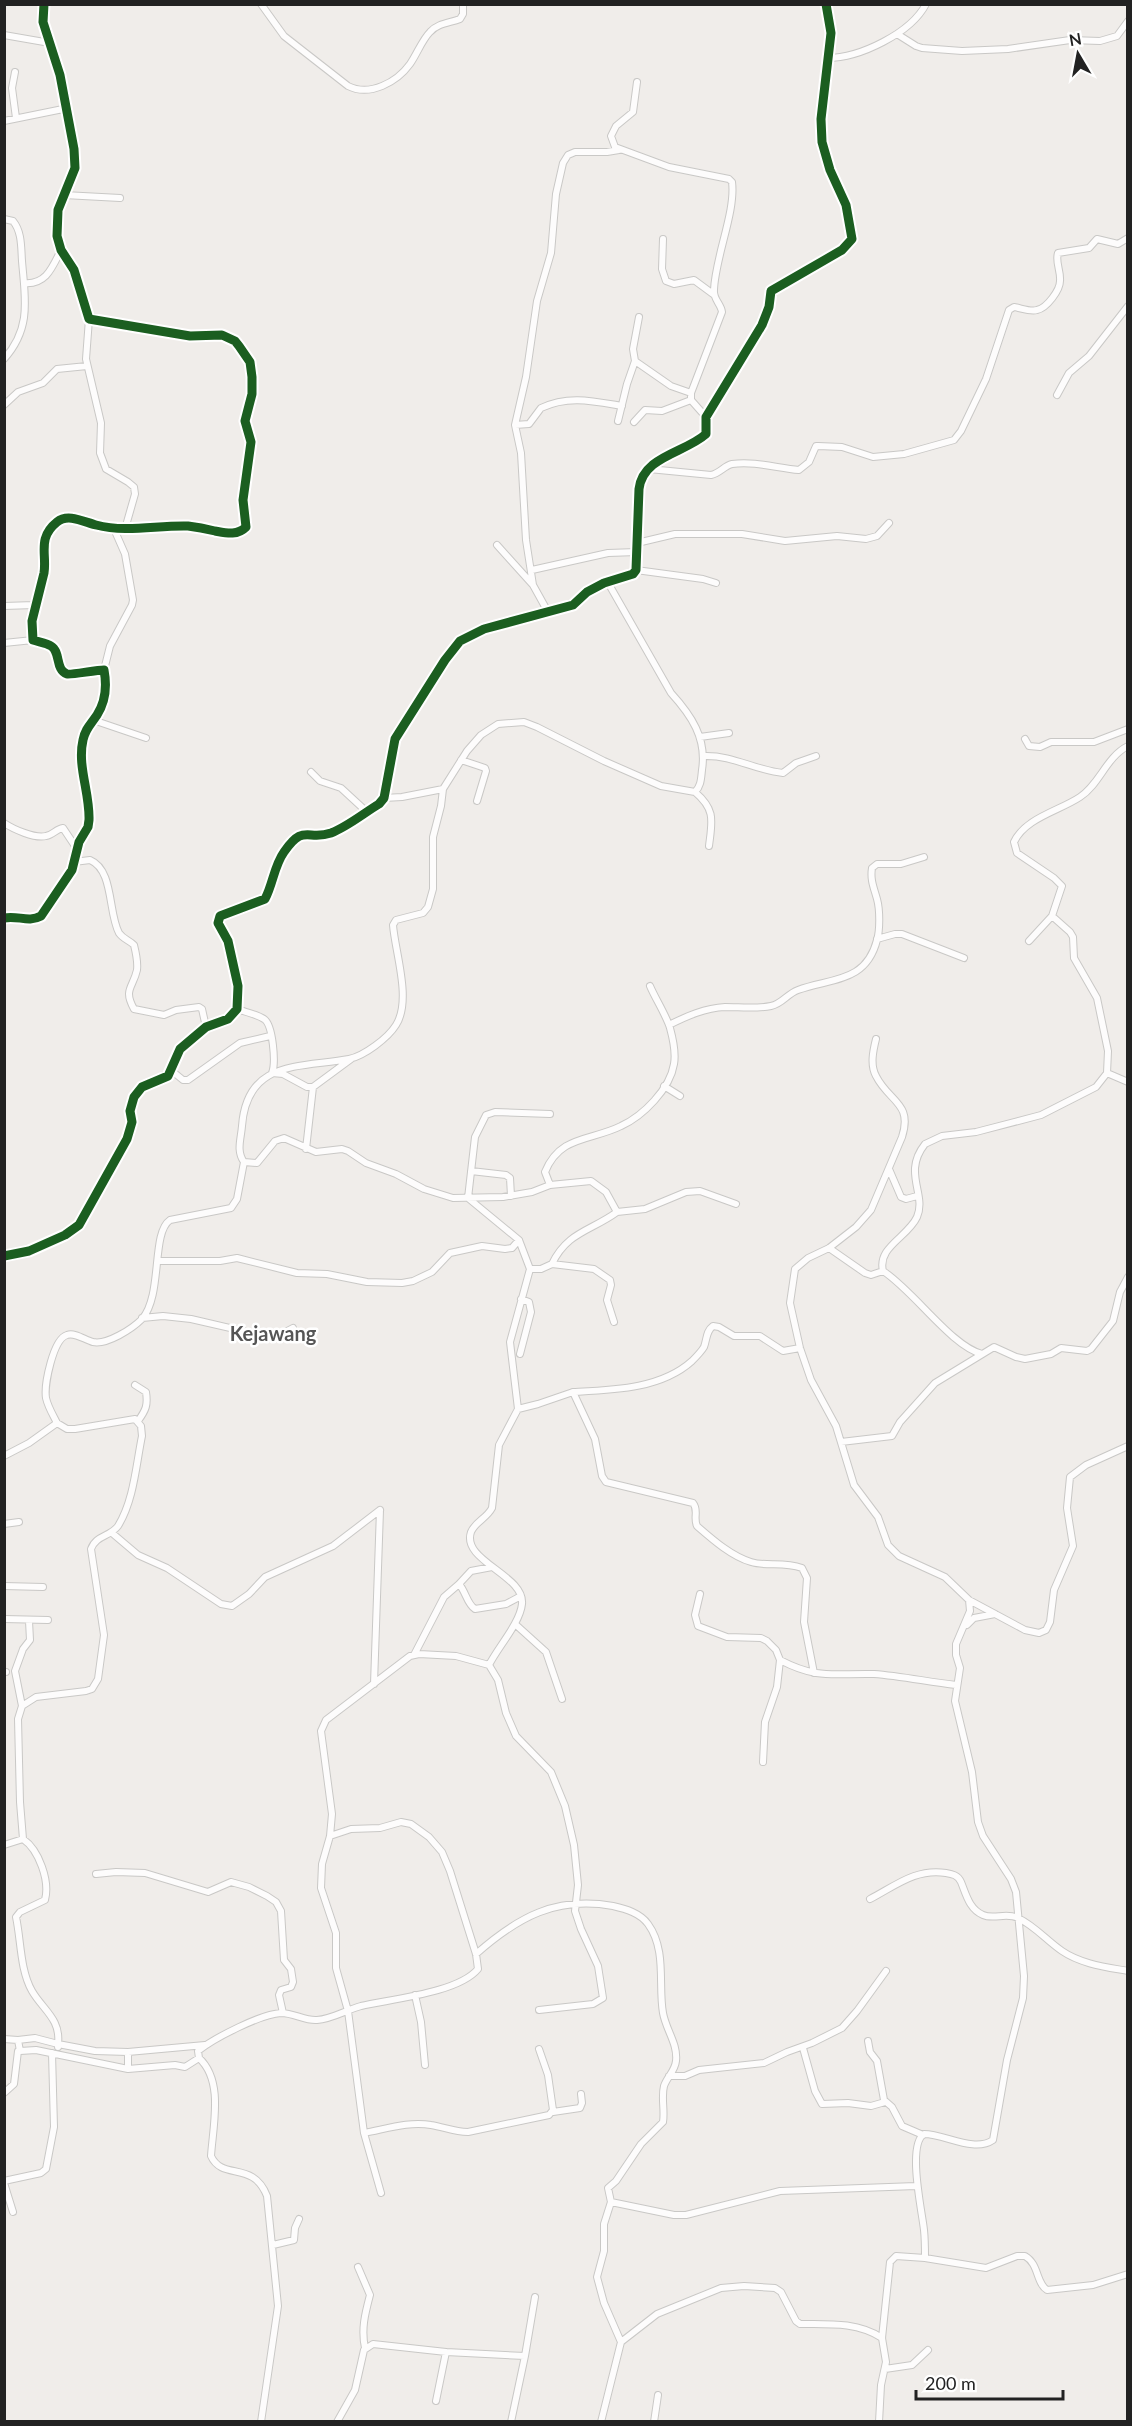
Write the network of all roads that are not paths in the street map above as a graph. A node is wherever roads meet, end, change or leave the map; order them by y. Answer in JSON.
{"nodes":[{"id":1,"x":44,"y":4,"type":"edge"},
{"id":2,"x":261,"y":4,"type":"edge"},
{"id":3,"x":463,"y":4,"type":"edge"},
{"id":4,"x":826,"y":4,"type":"edge"},
{"id":5,"x":926,"y":4,"type":"edge"},
{"id":6,"x":1128,"y":21,"type":"edge"},
{"id":7,"x":897,"y":34,"type":"junction"},
{"id":8,"x":4,"y":35,"type":"edge"},
{"id":9,"x":50,"y":43,"type":"junction"},
{"id":10,"x":828,"y":58,"type":"junction"},
{"id":11,"x":15,"y":72,"type":"dead end"},
{"id":12,"x":637,"y":82,"type":"dead end"},
{"id":13,"x":68,"y":108,"type":"junction"},
{"id":14,"x":16,"y":118,"type":"junction"},
{"id":15,"x":4,"y":121,"type":"edge"},
{"id":16,"x":619,"y":150,"type":"junction"},
{"id":17,"x":64,"y":195,"type":"junction"},
{"id":18,"x":120,"y":198,"type":"dead end"},
{"id":19,"x":4,"y":219,"type":"edge"},
{"id":20,"x":1128,"y":238,"type":"edge"},
{"id":21,"x":663,"y":239,"type":"dead end"},
{"id":22,"x":61,"y":250,"type":"junction"},
{"id":23,"x":24,"y":283,"type":"junction"},
{"id":24,"x":713,"y":294,"type":"junction"},
{"id":25,"x":1128,"y":306,"type":"edge"},
{"id":26,"x":639,"y":317,"type":"dead end"},
{"id":27,"x":89,"y":319,"type":"junction"},
{"id":28,"x":4,"y":358,"type":"edge"},
{"id":29,"x":635,"y":361,"type":"junction"},
{"id":30,"x":87,"y":366,"type":"junction"},
{"id":31,"x":1057,"y":395,"type":"dead end"},
{"id":32,"x":691,"y":397,"type":"junction"},
{"id":33,"x":4,"y":405,"type":"edge"},
{"id":34,"x":622,"y":406,"type":"junction"},
{"id":35,"x":706,"y":419,"type":"junction"},
{"id":36,"x":618,"y":421,"type":"dead end"},
{"id":37,"x":634,"y":422,"type":"dead end"},
{"id":38,"x":515,"y":425,"type":"junction"},
{"id":39,"x":649,"y":469,"type":"junction"},
{"id":40,"x":889,"y":523,"type":"dead end"},
{"id":41,"x":125,"y":529,"type":"junction"},
{"id":42,"x":114,"y":530,"type":"junction"},
{"id":43,"x":637,"y":543,"type":"junction"},
{"id":44,"x":497,"y":545,"type":"dead end"},
{"id":45,"x":637,"y":552,"type":"junction"},
{"id":46,"x":532,"y":570,"type":"junction"},
{"id":47,"x":636,"y":570,"type":"junction"},
{"id":48,"x":604,"y":583,"type":"junction"},
{"id":49,"x":716,"y":583,"type":"dead end"},
{"id":50,"x":533,"y":585,"type":"junction"},
{"id":51,"x":34,"y":605,"type":"junction"},
{"id":52,"x":4,"y":606,"type":"edge"},
{"id":53,"x":548,"y":612,"type":"junction"},
{"id":54,"x":33,"y":640,"type":"junction"},
{"id":55,"x":4,"y":643,"type":"edge"},
{"id":56,"x":104,"y":670,"type":"junction"},
{"id":57,"x":93,"y":720,"type":"junction"},
{"id":58,"x":1128,"y":729,"type":"edge"},
{"id":59,"x":729,"y":733,"type":"dead end"},
{"id":60,"x":700,"y":737,"type":"junction"},
{"id":61,"x":146,"y":738,"type":"dead end"},
{"id":62,"x":1025,"y":740,"type":"dead end"},
{"id":63,"x":1128,"y":746,"type":"edge"},
{"id":64,"x":704,"y":756,"type":"junction"},
{"id":65,"x":816,"y":756,"type":"dead end"},
{"id":66,"x":461,"y":760,"type":"junction"},
{"id":67,"x":311,"y":772,"type":"dead end"},
{"id":68,"x":443,"y":789,"type":"junction"},
{"id":69,"x":695,"y":792,"type":"junction"},
{"id":70,"x":387,"y":798,"type":"junction"},
{"id":71,"x":477,"y":801,"type":"dead end"},
{"id":72,"x":367,"y":812,"type":"junction"},
{"id":73,"x":4,"y":822,"type":"edge"},
{"id":74,"x":709,"y":846,"type":"dead end"},
{"id":75,"x":77,"y":849,"type":"junction"},
{"id":76,"x":924,"y":857,"type":"dead end"},
{"id":77,"x":74,"y":862,"type":"junction"},
{"id":78,"x":1052,"y":916,"type":"junction"},
{"id":79,"x":4,"y":918,"type":"edge"},
{"id":80,"x":878,"y":939,"type":"junction"},
{"id":81,"x":1029,"y":941,"type":"dead end"},
{"id":82,"x":964,"y":958,"type":"dead end"},
{"id":83,"x":650,"y":986,"type":"dead end"},
{"id":84,"x":237,"y":1009,"type":"junction"},
{"id":85,"x":669,"y":1025,"type":"junction"},
{"id":86,"x":206,"y":1028,"type":"junction"},
{"id":87,"x":270,"y":1036,"type":"junction"},
{"id":88,"x":876,"y":1039,"type":"dead end"},
{"id":89,"x":351,"y":1059,"type":"junction"},
{"id":90,"x":172,"y":1071,"type":"junction"},
{"id":91,"x":272,"y":1073,"type":"junction"},
{"id":92,"x":1107,"y":1073,"type":"junction"},
{"id":93,"x":1128,"y":1082,"type":"edge"},
{"id":94,"x":664,"y":1086,"type":"junction"},
{"id":95,"x":313,"y":1087,"type":"junction"},
{"id":96,"x":680,"y":1096,"type":"dead end"},
{"id":97,"x":550,"y":1114,"type":"dead end"},
{"id":98,"x":306,"y":1149,"type":"junction"},
{"id":99,"x":244,"y":1162,"type":"junction"},
{"id":100,"x":889,"y":1169,"type":"junction"},
{"id":101,"x":471,"y":1172,"type":"junction"},
{"id":102,"x":550,"y":1185,"type":"junction"},
{"id":103,"x":511,"y":1196,"type":"junction"},
{"id":104,"x":917,"y":1196,"type":"junction"},
{"id":105,"x":468,"y":1198,"type":"junction"},
{"id":106,"x":736,"y":1204,"type":"dead end"},
{"id":107,"x":617,"y":1212,"type":"junction"},
{"id":108,"x":519,"y":1240,"type":"junction"},
{"id":109,"x":830,"y":1248,"type":"junction"},
{"id":110,"x":4,"y":1256,"type":"edge"},
{"id":111,"x":159,"y":1261,"type":"junction"},
{"id":112,"x":552,"y":1264,"type":"junction"},
{"id":113,"x":530,"y":1269,"type":"junction"},
{"id":114,"x":884,"y":1270,"type":"junction"},
{"id":115,"x":1128,"y":1277,"type":"edge"},
{"id":116,"x":520,"y":1299,"type":"junction"},
{"id":117,"x":142,"y":1318,"type":"junction"},
{"id":118,"x":614,"y":1322,"type":"dead end"},
{"id":119,"x":293,"y":1328,"type":"dead end"},
{"id":120,"x":800,"y":1348,"type":"junction"},
{"id":121,"x":520,"y":1354,"type":"dead end"},
{"id":122,"x":982,"y":1354,"type":"junction"},
{"id":123,"x":135,"y":1385,"type":"dead end"},
{"id":124,"x":573,"y":1392,"type":"junction"},
{"id":125,"x":518,"y":1408,"type":"junction"},
{"id":126,"x":138,"y":1421,"type":"junction"},
{"id":127,"x":57,"y":1423,"type":"junction"},
{"id":128,"x":841,"y":1442,"type":"junction"},
{"id":129,"x":1128,"y":1446,"type":"edge"},
{"id":130,"x":4,"y":1456,"type":"edge"},
{"id":131,"x":19,"y":1522,"type":"dead end"},
{"id":132,"x":4,"y":1524,"type":"edge"},
{"id":133,"x":112,"y":1533,"type":"junction"},
{"id":134,"x":492,"y":1567,"type":"junction"},
{"id":135,"x":459,"y":1584,"type":"junction"},
{"id":136,"x":4,"y":1586,"type":"edge"},
{"id":137,"x":43,"y":1587,"type":"dead end"},
{"id":138,"x":700,"y":1594,"type":"dead end"},
{"id":139,"x":521,"y":1596,"type":"junction"},
{"id":140,"x":969,"y":1600,"type":"junction"},
{"id":141,"x":995,"y":1614,"type":"junction"},
{"id":142,"x":4,"y":1619,"type":"edge"},
{"id":143,"x":48,"y":1620,"type":"dead end"},
{"id":144,"x":29,"y":1621,"type":"junction"},
{"id":145,"x":515,"y":1624,"type":"junction"},
{"id":146,"x":962,"y":1630,"type":"junction"},
{"id":147,"x":414,"y":1655,"type":"junction"},
{"id":148,"x":780,"y":1660,"type":"junction"},
{"id":149,"x":489,"y":1665,"type":"junction"},
{"id":150,"x":814,"y":1673,"type":"junction"},
{"id":151,"x":374,"y":1684,"type":"junction"},
{"id":152,"x":956,"y":1685,"type":"junction"},
{"id":153,"x":562,"y":1699,"type":"dead end"},
{"id":154,"x":21,"y":1706,"type":"junction"},
{"id":155,"x":763,"y":1762,"type":"dead end"},
{"id":156,"x":330,"y":1836,"type":"junction"},
{"id":157,"x":23,"y":1839,"type":"junction"},
{"id":158,"x":4,"y":1845,"type":"edge"},
{"id":159,"x":96,"y":1874,"type":"dead end"},
{"id":160,"x":870,"y":1899,"type":"dead end"},
{"id":161,"x":576,"y":1903,"type":"junction"},
{"id":162,"x":1020,"y":1919,"type":"junction"},
{"id":163,"x":476,"y":1954,"type":"junction"},
{"id":164,"x":886,"y":1971,"type":"dead end"},
{"id":165,"x":1128,"y":1971,"type":"edge"},
{"id":166,"x":415,"y":1995,"type":"junction"},
{"id":167,"x":539,"y":2010,"type":"dead end"},
{"id":168,"x":348,"y":2011,"type":"junction"},
{"id":169,"x":283,"y":2013,"type":"junction"},
{"id":170,"x":5,"y":2039,"type":"edge"},
{"id":171,"x":18,"y":2040,"type":"junction"},
{"id":172,"x":868,"y":2042,"type":"dead end"},
{"id":173,"x":205,"y":2045,"type":"junction"},
{"id":174,"x":803,"y":2048,"type":"junction"},
{"id":175,"x":57,"y":2049,"type":"junction"},
{"id":176,"x":539,"y":2049,"type":"dead end"},
{"id":177,"x":18,"y":2051,"type":"junction"},
{"id":178,"x":128,"y":2054,"type":"junction"},
{"id":179,"x":198,"y":2059,"type":"junction"},
{"id":180,"x":425,"y":2065,"type":"dead end"},
{"id":181,"x":128,"y":2067,"type":"junction"},
{"id":182,"x":669,"y":2076,"type":"junction"},
{"id":183,"x":4,"y":2093,"type":"edge"},
{"id":184,"x":581,"y":2094,"type":"dead end"},
{"id":185,"x":885,"y":2102,"type":"junction"},
{"id":186,"x":553,"y":2112,"type":"junction"},
{"id":187,"x":364,"y":2133,"type":"junction"},
{"id":188,"x":923,"y":2135,"type":"junction"},
{"id":189,"x":5,"y":2183,"type":"edge"},
{"id":190,"x":916,"y":2186,"type":"junction"},
{"id":191,"x":381,"y":2193,"type":"dead end"},
{"id":192,"x":611,"y":2202,"type":"junction"},
{"id":193,"x":13,"y":2212,"type":"dead end"},
{"id":194,"x":299,"y":2219,"type":"dead end"},
{"id":195,"x":273,"y":2245,"type":"junction"},
{"id":196,"x":925,"y":2258,"type":"junction"},
{"id":197,"x":358,"y":2267,"type":"dead end"},
{"id":198,"x":1128,"y":2274,"type":"edge"},
{"id":199,"x":535,"y":2297,"type":"dead end"},
{"id":200,"x":882,"y":2338,"type":"junction"},
{"id":201,"x":621,"y":2342,"type":"junction"},
{"id":202,"x":365,"y":2348,"type":"junction"},
{"id":203,"x":928,"y":2350,"type":"dead end"},
{"id":204,"x":446,"y":2352,"type":"junction"},
{"id":205,"x":525,"y":2356,"type":"junction"},
{"id":206,"x":885,"y":2369,"type":"junction"},
{"id":207,"x":657,"y":2395,"type":"dead end"},
{"id":208,"x":436,"y":2401,"type":"dead end"},
{"id":209,"x":261,"y":2421,"type":"edge"},
{"id":210,"x":337,"y":2421,"type":"edge"},
{"id":211,"x":511,"y":2421,"type":"edge"},
{"id":212,"x":601,"y":2421,"type":"edge"},
{"id":213,"x":654,"y":2421,"type":"edge"},
{"id":214,"x":879,"y":2421,"type":"edge"}],
"edges":[{"from":1,"to":9,"type":"street"},
{"from":2,"to":3,"type":"street"},
{"from":4,"to":10,"type":"street"},
{"from":5,"to":7,"type":"street"},
{"from":6,"to":7,"type":"street"},
{"from":7,"to":10,"type":"street"},
{"from":8,"to":9,"type":"street"},
{"from":9,"to":13,"type":"street"},
{"from":10,"to":35,"type":"street"},
{"from":11,"to":14,"type":"street"},
{"from":12,"to":16,"type":"street"},
{"from":13,"to":14,"type":"street"},
{"from":13,"to":17,"type":"street"},
{"from":14,"to":15,"type":"street"},
{"from":16,"to":24,"type":"street"},
{"from":16,"to":38,"type":"street"},
{"from":17,"to":18,"type":"street"},
{"from":17,"to":22,"type":"street"},
{"from":19,"to":23,"type":"street"},
{"from":20,"to":39,"type":"street"},
{"from":21,"to":24,"type":"street"},
{"from":22,"to":23,"type":"street"},
{"from":22,"to":27,"type":"street"},
{"from":23,"to":28,"type":"street"},
{"from":24,"to":32,"type":"street"},
{"from":25,"to":31,"type":"street"},
{"from":26,"to":29,"type":"street"},
{"from":27,"to":30,"type":"street"},
{"from":27,"to":41,"type":"street"},
{"from":29,"to":32,"type":"street"},
{"from":29,"to":34,"type":"street"},
{"from":30,"to":33,"type":"street"},
{"from":30,"to":41,"type":"street"},
{"from":32,"to":35,"type":"street"},
{"from":32,"to":37,"type":"street"},
{"from":34,"to":36,"type":"street"},
{"from":34,"to":38,"type":"street"},
{"from":35,"to":39,"type":"street"},
{"from":38,"to":46,"type":"street"},
{"from":39,"to":43,"type":"street"},
{"from":40,"to":43,"type":"street"},
{"from":41,"to":42,"type":"street"},
{"from":42,"to":51,"type":"street"},
{"from":42,"to":56,"type":"street"},
{"from":43,"to":45,"type":"street"},
{"from":44,"to":50,"type":"street"},
{"from":45,"to":46,"type":"street"},
{"from":45,"to":47,"type":"street"},
{"from":46,"to":50,"type":"street"},
{"from":47,"to":48,"type":"street"},
{"from":47,"to":49,"type":"street"},
{"from":48,"to":53,"type":"street"},
{"from":48,"to":60,"type":"street"},
{"from":50,"to":53,"type":"street"},
{"from":51,"to":52,"type":"street"},
{"from":51,"to":54,"type":"street"},
{"from":53,"to":70,"type":"street"},
{"from":54,"to":55,"type":"street"},
{"from":54,"to":56,"type":"street"},
{"from":56,"to":57,"type":"street"},
{"from":57,"to":61,"type":"street"},
{"from":57,"to":75,"type":"street"},
{"from":58,"to":62,"type":"street"},
{"from":59,"to":60,"type":"street"},
{"from":60,"to":64,"type":"street"},
{"from":63,"to":78,"type":"street"},
{"from":64,"to":65,"type":"street"},
{"from":64,"to":69,"type":"street"},
{"from":66,"to":68,"type":"street"},
{"from":66,"to":69,"type":"street"},
{"from":66,"to":71,"type":"street"},
{"from":67,"to":72,"type":"street"},
{"from":68,"to":70,"type":"street"},
{"from":68,"to":89,"type":"street"},
{"from":69,"to":74,"type":"street"},
{"from":70,"to":72,"type":"street"},
{"from":72,"to":84,"type":"street"},
{"from":73,"to":75,"type":"street"},
{"from":75,"to":77,"type":"street"},
{"from":76,"to":80,"type":"street"},
{"from":77,"to":79,"type":"street"},
{"from":77,"to":86,"type":"street"},
{"from":78,"to":81,"type":"street"},
{"from":78,"to":92,"type":"street"},
{"from":80,"to":82,"type":"street"},
{"from":80,"to":85,"type":"street"},
{"from":83,"to":85,"type":"street"},
{"from":84,"to":86,"type":"street"},
{"from":84,"to":87,"type":"street"},
{"from":85,"to":94,"type":"street"},
{"from":86,"to":90,"type":"street"},
{"from":87,"to":90,"type":"street"},
{"from":87,"to":91,"type":"street"},
{"from":88,"to":100,"type":"street"},
{"from":89,"to":91,"type":"street"},
{"from":89,"to":95,"type":"street"},
{"from":90,"to":110,"type":"street"},
{"from":91,"to":95,"type":"street"},
{"from":91,"to":99,"type":"street"},
{"from":92,"to":93,"type":"street"},
{"from":92,"to":104,"type":"street"},
{"from":94,"to":96,"type":"street"},
{"from":94,"to":102,"type":"street"},
{"from":95,"to":98,"type":"street"},
{"from":97,"to":101,"type":"street"},
{"from":98,"to":99,"type":"street"},
{"from":98,"to":105,"type":"street"},
{"from":99,"to":111,"type":"street"},
{"from":100,"to":104,"type":"street"},
{"from":100,"to":109,"type":"street"},
{"from":101,"to":103,"type":"street"},
{"from":101,"to":105,"type":"street"},
{"from":102,"to":103,"type":"street"},
{"from":102,"to":107,"type":"street"},
{"from":103,"to":105,"type":"street"},
{"from":104,"to":114,"type":"street"},
{"from":105,"to":108,"type":"street"},
{"from":106,"to":107,"type":"street"},
{"from":107,"to":112,"type":"street"},
{"from":108,"to":111,"type":"street"},
{"from":108,"to":113,"type":"street"},
{"from":109,"to":114,"type":"street"},
{"from":109,"to":120,"type":"street"},
{"from":111,"to":117,"type":"street"},
{"from":112,"to":113,"type":"street"},
{"from":112,"to":118,"type":"street"},
{"from":113,"to":116,"type":"street"},
{"from":114,"to":122,"type":"street"},
{"from":115,"to":122,"type":"street"},
{"from":116,"to":121,"type":"street"},
{"from":116,"to":125,"type":"street"},
{"from":117,"to":119,"type":"street"},
{"from":117,"to":127,"type":"street"},
{"from":120,"to":124,"type":"street"},
{"from":120,"to":128,"type":"street"},
{"from":122,"to":128,"type":"street"},
{"from":123,"to":126,"type":"street"},
{"from":124,"to":125,"type":"street"},
{"from":124,"to":150,"type":"street"},
{"from":125,"to":134,"type":"street"},
{"from":126,"to":127,"type":"street"},
{"from":126,"to":133,"type":"street"},
{"from":127,"to":130,"type":"street"},
{"from":128,"to":140,"type":"street"},
{"from":129,"to":141,"type":"street"},
{"from":131,"to":132,"type":"street"},
{"from":133,"to":151,"type":"street"},
{"from":133,"to":154,"type":"street"},
{"from":134,"to":135,"type":"street"},
{"from":134,"to":139,"type":"street"},
{"from":135,"to":139,"type":"street"},
{"from":135,"to":147,"type":"street"},
{"from":136,"to":137,"type":"street"},
{"from":138,"to":148,"type":"street"},
{"from":139,"to":145,"type":"street"},
{"from":140,"to":141,"type":"street"},
{"from":140,"to":146,"type":"street"},
{"from":141,"to":146,"type":"street"},
{"from":142,"to":144,"type":"street"},
{"from":143,"to":144,"type":"street"},
{"from":144,"to":154,"type":"street"},
{"from":145,"to":149,"type":"street"},
{"from":145,"to":153,"type":"street"},
{"from":146,"to":152,"type":"street"},
{"from":147,"to":149,"type":"street"},
{"from":147,"to":151,"type":"street"},
{"from":148,"to":150,"type":"street"},
{"from":148,"to":155,"type":"street"},
{"from":149,"to":161,"type":"street"},
{"from":150,"to":152,"type":"street"},
{"from":151,"to":156,"type":"street"},
{"from":152,"to":162,"type":"street"},
{"from":154,"to":157,"type":"street"},
{"from":156,"to":163,"type":"street"},
{"from":156,"to":168,"type":"street"},
{"from":157,"to":158,"type":"street"},
{"from":157,"to":175,"type":"street"},
{"from":159,"to":169,"type":"street"},
{"from":160,"to":162,"type":"street"},
{"from":161,"to":163,"type":"street"},
{"from":161,"to":167,"type":"street"},
{"from":161,"to":182,"type":"street"},
{"from":162,"to":165,"type":"street"},
{"from":162,"to":188,"type":"street"},
{"from":163,"to":166,"type":"street"},
{"from":164,"to":174,"type":"street"},
{"from":166,"to":168,"type":"street"},
{"from":166,"to":180,"type":"street"},
{"from":168,"to":169,"type":"street"},
{"from":168,"to":187,"type":"street"},
{"from":169,"to":173,"type":"street"},
{"from":170,"to":171,"type":"street"},
{"from":171,"to":175,"type":"street"},
{"from":171,"to":177,"type":"street"},
{"from":172,"to":185,"type":"street"},
{"from":173,"to":178,"type":"street"},
{"from":173,"to":179,"type":"street"},
{"from":174,"to":182,"type":"street"},
{"from":174,"to":185,"type":"street"},
{"from":175,"to":177,"type":"street"},
{"from":175,"to":178,"type":"street"},
{"from":175,"to":181,"type":"street"},
{"from":175,"to":189,"type":"street"},
{"from":176,"to":186,"type":"street"},
{"from":177,"to":183,"type":"street"},
{"from":178,"to":181,"type":"street"},
{"from":179,"to":181,"type":"street"},
{"from":179,"to":195,"type":"street"},
{"from":182,"to":192,"type":"street"},
{"from":184,"to":186,"type":"street"},
{"from":185,"to":188,"type":"street"},
{"from":186,"to":187,"type":"street"},
{"from":187,"to":191,"type":"street"},
{"from":188,"to":190,"type":"street"},
{"from":189,"to":193,"type":"street"},
{"from":190,"to":192,"type":"street"},
{"from":190,"to":196,"type":"street"},
{"from":192,"to":201,"type":"street"},
{"from":194,"to":195,"type":"street"},
{"from":195,"to":209,"type":"street"},
{"from":196,"to":198,"type":"street"},
{"from":196,"to":200,"type":"street"},
{"from":197,"to":202,"type":"street"},
{"from":199,"to":205,"type":"street"},
{"from":200,"to":201,"type":"street"},
{"from":200,"to":206,"type":"street"},
{"from":201,"to":212,"type":"street"},
{"from":202,"to":204,"type":"street"},
{"from":202,"to":210,"type":"street"},
{"from":203,"to":206,"type":"street"},
{"from":204,"to":205,"type":"street"},
{"from":204,"to":208,"type":"street"},
{"from":205,"to":211,"type":"street"},
{"from":206,"to":214,"type":"street"},
{"from":207,"to":213,"type":"street"}]}
